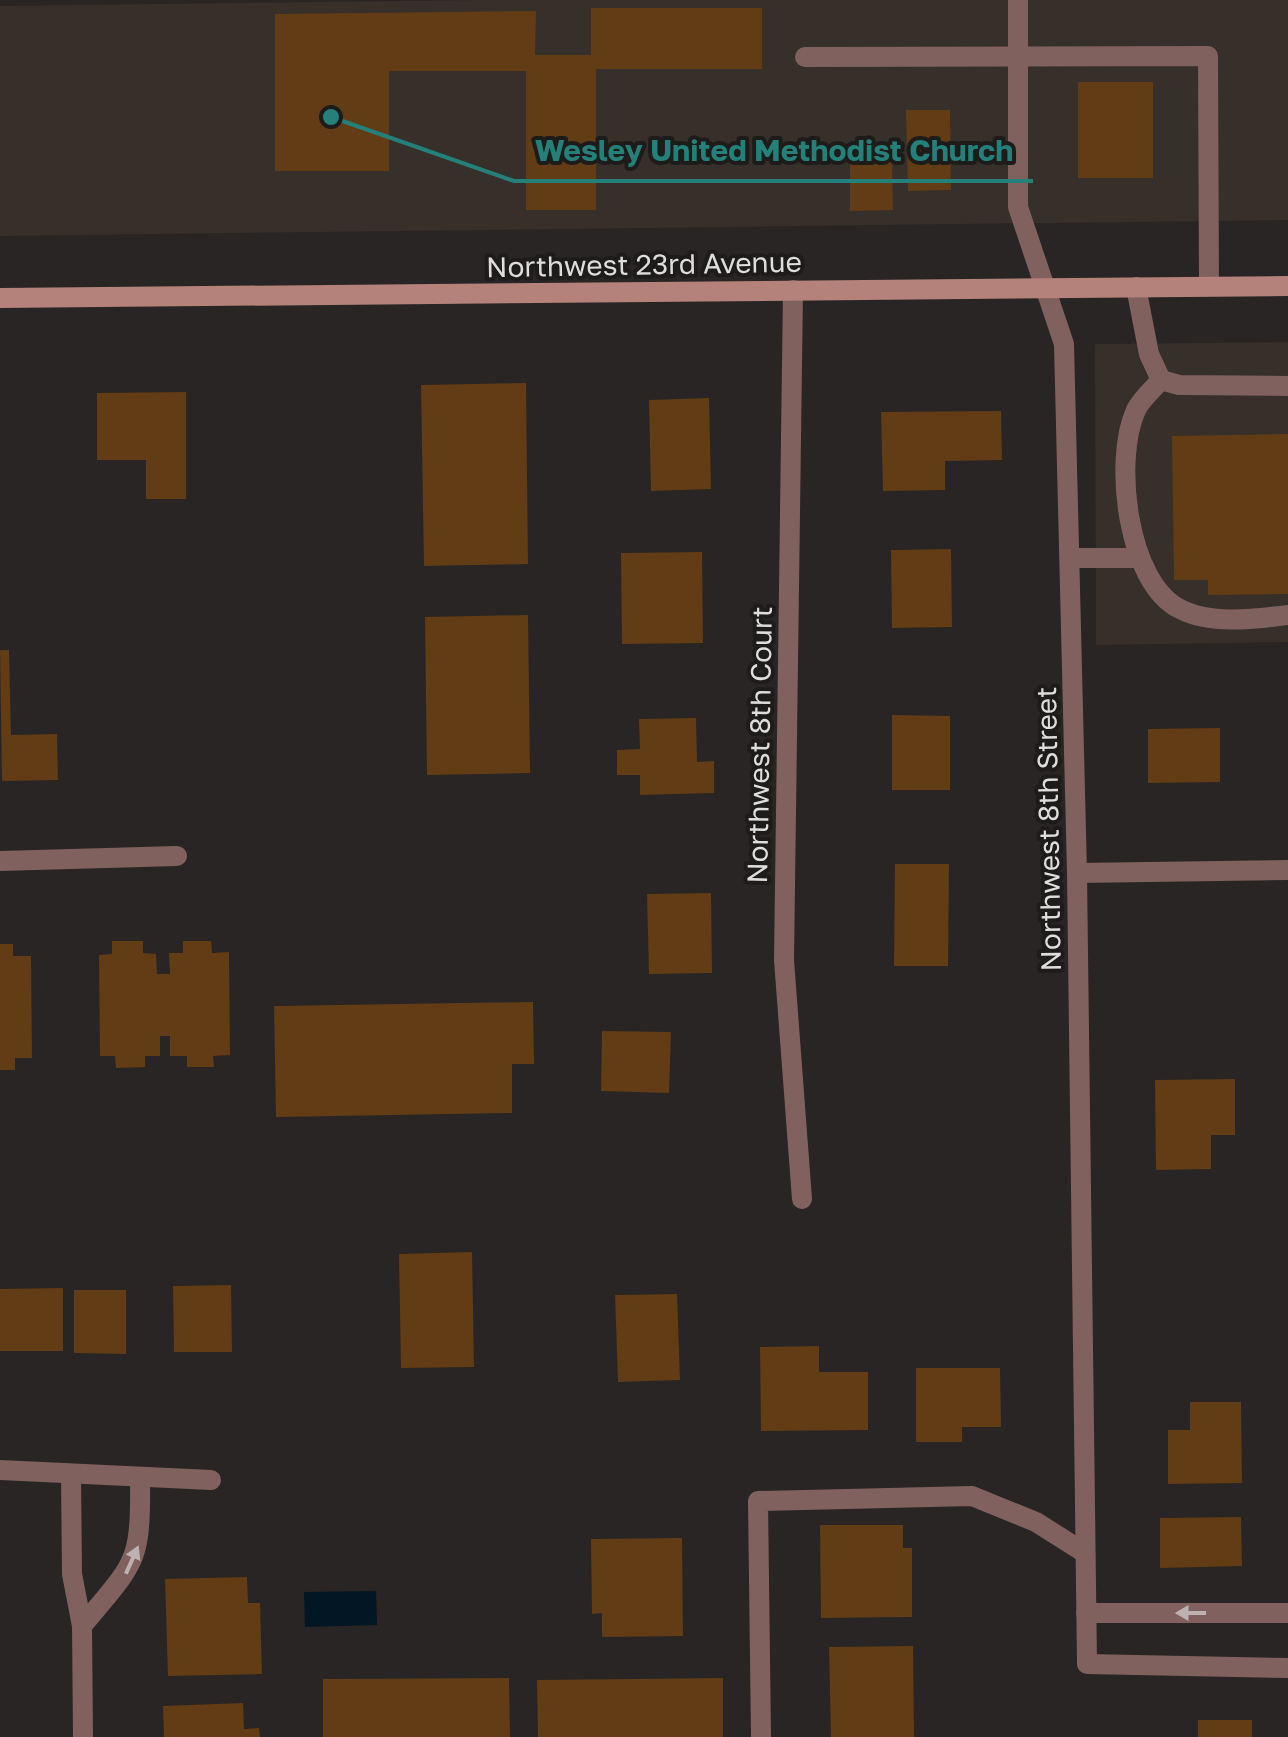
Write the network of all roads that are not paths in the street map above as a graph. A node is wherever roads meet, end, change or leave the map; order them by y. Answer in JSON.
{"nodes":[{"id":1,"x":1018,"y":0,"type":"edge"},
{"id":2,"x":1018,"y":56,"type":"junction"},
{"id":3,"x":806,"y":57,"type":"dead end"},
{"id":4,"x":1209,"y":286,"type":"junction"},
{"id":5,"x":1288,"y":286,"type":"edge"},
{"id":6,"x":1136,"y":287,"type":"junction"},
{"id":7,"x":1045,"y":288,"type":"junction"},
{"id":8,"x":793,"y":290,"type":"junction"},
{"id":9,"x":0,"y":298,"type":"edge"},
{"id":10,"x":1161,"y":380,"type":"junction"},
{"id":11,"x":1288,"y":386,"type":"edge"},
{"id":12,"x":1070,"y":558,"type":"junction"},
{"id":13,"x":1140,"y":558,"type":"junction"},
{"id":14,"x":1288,"y":615,"type":"edge"},
{"id":15,"x":178,"y":856,"type":"dead end"},
{"id":16,"x":0,"y":861,"type":"edge"},
{"id":17,"x":1288,"y":870,"type":"edge"},
{"id":18,"x":1077,"y":873,"type":"junction"},
{"id":19,"x":802,"y":1199,"type":"dead end"},
{"id":20,"x":0,"y":1470,"type":"edge"},
{"id":21,"x":70,"y":1474,"type":"junction"},
{"id":22,"x":140,"y":1478,"type":"junction"},
{"id":23,"x":212,"y":1480,"type":"dead end"},
{"id":24,"x":1086,"y":1553,"type":"junction"},
{"id":25,"x":1086,"y":1613,"type":"junction"},
{"id":26,"x":1288,"y":1613,"type":"edge"},
{"id":27,"x":82,"y":1626,"type":"junction"},
{"id":28,"x":1288,"y":1668,"type":"edge"},
{"id":29,"x":84,"y":1737,"type":"edge"},
{"id":30,"x":762,"y":1737,"type":"edge"}],
"edges":[{"from":1,"to":2,"type":"street","name":"Northwest 8th Street"},
{"from":2,"to":3,"type":"street"},
{"from":2,"to":4,"type":"street"},
{"from":2,"to":7,"type":"street","name":"Northwest 8th Street"},
{"from":4,"to":5,"type":"main road","name":"Northwest 23rd Avenue"},
{"from":4,"to":6,"type":"main road","name":"Northwest 23rd Avenue"},
{"from":6,"to":7,"type":"main road","name":"Northwest 23rd Avenue"},
{"from":6,"to":10,"type":"street"},
{"from":7,"to":8,"type":"main road","name":"Northwest 23rd Avenue"},
{"from":7,"to":12,"type":"street","name":"Northwest 8th Street"},
{"from":8,"to":9,"type":"main road","name":"Northwest 23rd Avenue"},
{"from":8,"to":19,"type":"street","name":"Northwest 8th Court"},
{"from":10,"to":11,"type":"street"},
{"from":10,"to":13,"type":"street"},
{"from":12,"to":13,"type":"street"},
{"from":12,"to":18,"type":"street","name":"Northwest 8th Street"},
{"from":13,"to":14,"type":"street"},
{"from":15,"to":16,"type":"street"},
{"from":17,"to":18,"type":"street"},
{"from":18,"to":24,"type":"street","name":"Northwest 8th Street"},
{"from":20,"to":21,"type":"street"},
{"from":21,"to":22,"type":"street"},
{"from":21,"to":27,"type":"street"},
{"from":22,"to":23,"type":"street"},
{"from":27,"to":22,"type":"street","one_way":true},
{"from":24,"to":25,"type":"street","name":"Northwest 8th Street"},
{"from":24,"to":30,"type":"street"},
{"from":26,"to":25,"type":"street","one_way":true},
{"from":25,"to":28,"type":"street","name":"Northwest 8th Street"},
{"from":27,"to":29,"type":"street"}]}
